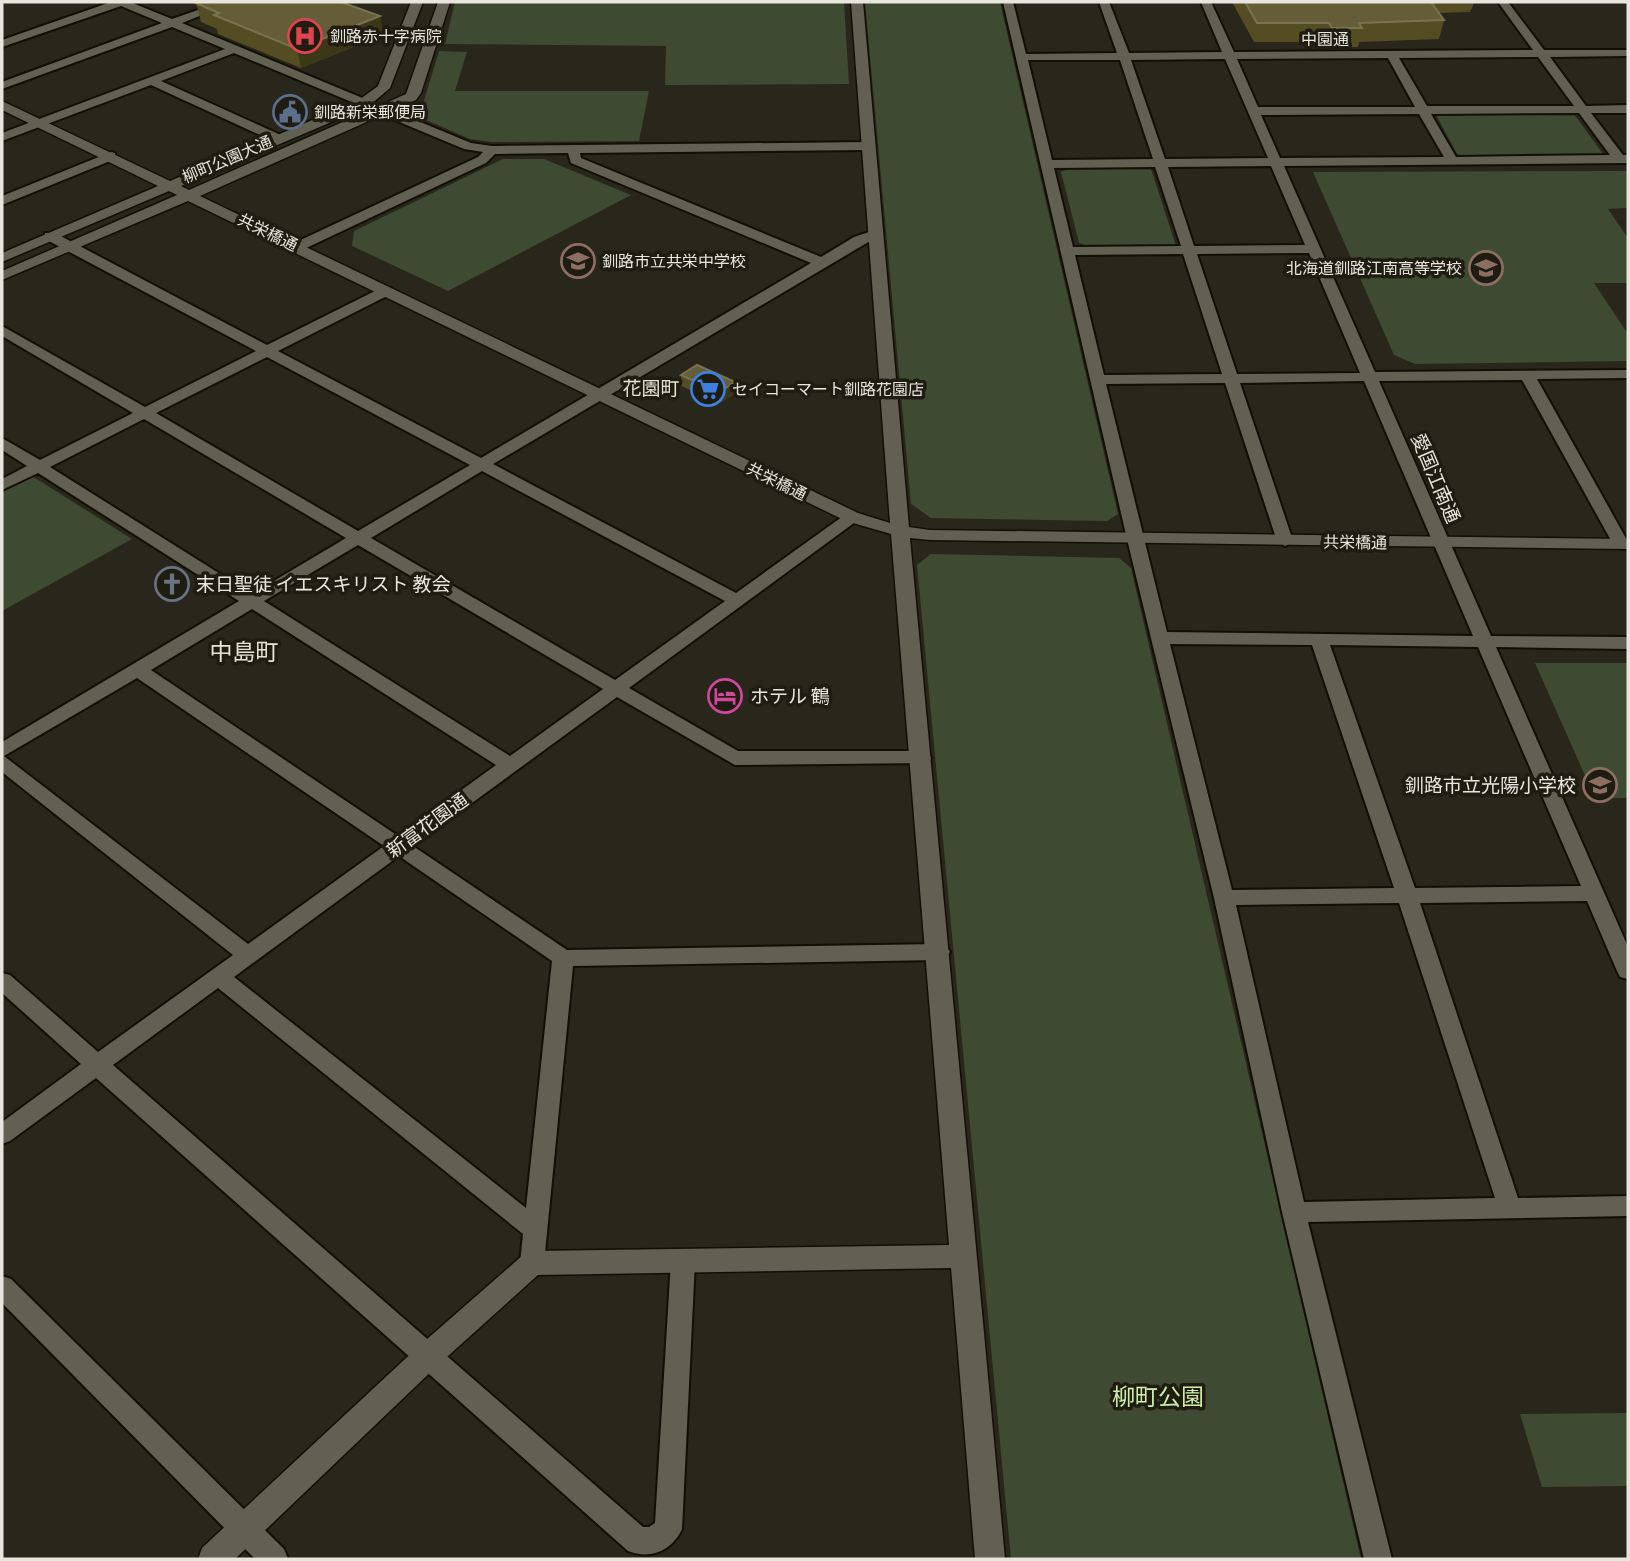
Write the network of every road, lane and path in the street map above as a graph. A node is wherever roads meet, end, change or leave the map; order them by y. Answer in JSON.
{"nodes":[{"id":1,"x":121,"y":2,"type":"edge"},
{"id":2,"x":230,"y":2,"type":"edge"},
{"id":3,"x":417,"y":2,"type":"edge"},
{"id":4,"x":444,"y":2,"type":"edge"},
{"id":5,"x":857,"y":2,"type":"edge"},
{"id":6,"x":1008,"y":2,"type":"edge"},
{"id":7,"x":1104,"y":2,"type":"edge"},
{"id":8,"x":1206,"y":2,"type":"edge"},
{"id":9,"x":1503,"y":2,"type":"edge"},
{"id":10,"x":172,"y":23,"type":"junction"},
{"id":11,"x":2,"y":44,"type":"edge"},
{"id":12,"x":235,"y":49,"type":"junction"},
{"id":13,"x":1628,"y":53,"type":"edge"},
{"id":14,"x":1545,"y":58,"type":"junction"},
{"id":15,"x":1395,"y":59,"type":"junction"},
{"id":16,"x":1231,"y":60,"type":"junction"},
{"id":17,"x":1126,"y":61,"type":"junction"},
{"id":18,"x":1022,"y":62,"type":"junction"},
{"id":19,"x":1628,"y":62,"type":"edge"},
{"id":20,"x":150,"y":80,"type":"junction"},
{"id":21,"x":2,"y":86,"type":"edge"},
{"id":22,"x":364,"y":103,"type":"junction"},
{"id":23,"x":2,"y":105,"type":"edge"},
{"id":24,"x":1583,"y":109,"type":"junction"},
{"id":25,"x":1628,"y":109,"type":"edge"},
{"id":26,"x":1424,"y":110,"type":"junction"},
{"id":27,"x":384,"y":111,"type":"junction"},
{"id":28,"x":1253,"y":111,"type":"junction"},
{"id":29,"x":38,"y":123,"type":"junction"},
{"id":30,"x":2,"y":137,"type":"edge"},
{"id":31,"x":279,"y":139,"type":"junction"},
{"id":32,"x":869,"y":146,"type":"junction"},
{"id":33,"x":573,"y":148,"type":"junction"},
{"id":34,"x":492,"y":149,"type":"junction"},
{"id":35,"x":111,"y":156,"type":"junction"},
{"id":36,"x":1624,"y":160,"type":"edge"},
{"id":37,"x":1453,"y":162,"type":"junction"},
{"id":38,"x":1047,"y":164,"type":"junction"},
{"id":39,"x":1159,"y":164,"type":"junction"},
{"id":40,"x":1276,"y":164,"type":"junction"},
{"id":41,"x":172,"y":185,"type":"junction"},
{"id":42,"x":189,"y":194,"type":"junction"},
{"id":43,"x":2,"y":201,"type":"edge"},
{"id":44,"x":875,"y":234,"type":"junction"},
{"id":45,"x":50,"y":236,"type":"junction"},
{"id":46,"x":70,"y":246,"type":"junction"},
{"id":47,"x":296,"y":247,"type":"junction"},
{"id":48,"x":1314,"y":249,"type":"junction"},
{"id":49,"x":1188,"y":250,"type":"junction"},
{"id":50,"x":1068,"y":251,"type":"junction"},
{"id":51,"x":2,"y":258,"type":"edge"},
{"id":52,"x":822,"y":262,"type":"junction"},
{"id":53,"x":2,"y":276,"type":"edge"},
{"id":54,"x":387,"y":291,"type":"junction"},
{"id":55,"x":2,"y":330,"type":"edge"},
{"id":56,"x":268,"y":351,"type":"junction"},
{"id":57,"x":1628,"y":374,"type":"edge"},
{"id":58,"x":1527,"y":375,"type":"junction"},
{"id":59,"x":1370,"y":377,"type":"junction"},
{"id":60,"x":1232,"y":378,"type":"junction"},
{"id":61,"x":1097,"y":380,"type":"junction"},
{"id":62,"x":600,"y":394,"type":"junction"},
{"id":63,"x":145,"y":413,"type":"junction"},
{"id":64,"x":2,"y":443,"type":"edge"},
{"id":65,"x":482,"y":464,"type":"junction"},
{"id":66,"x":39,"y":466,"type":"junction"},
{"id":67,"x":2,"y":485,"type":"edge"},
{"id":68,"x":852,"y":517,"type":"junction"},
{"id":69,"x":900,"y":531,"type":"junction"},
{"id":70,"x":356,"y":539,"type":"junction"},
{"id":71,"x":1135,"y":539,"type":"junction"},
{"id":72,"x":1285,"y":541,"type":"junction"},
{"id":73,"x":1441,"y":543,"type":"junction"},
{"id":74,"x":1625,"y":544,"type":"edge"},
{"id":75,"x":737,"y":600,"type":"junction"},
{"id":76,"x":251,"y":601,"type":"junction"},
{"id":77,"x":1160,"y":638,"type":"junction"},
{"id":78,"x":1319,"y":639,"type":"junction"},
{"id":79,"x":1484,"y":642,"type":"junction"},
{"id":80,"x":1628,"y":643,"type":"edge"},
{"id":81,"x":137,"y":669,"type":"junction"},
{"id":82,"x":615,"y":688,"type":"junction"},
{"id":83,"x":2,"y":750,"type":"edge"},
{"id":84,"x":921,"y":758,"type":"junction"},
{"id":85,"x":2,"y":762,"type":"edge"},
{"id":86,"x":510,"y":765,"type":"junction"},
{"id":87,"x":399,"y":846,"type":"junction"},
{"id":88,"x":1595,"y":893,"type":"junction"},
{"id":89,"x":1407,"y":895,"type":"junction"},
{"id":90,"x":1224,"y":898,"type":"junction"},
{"id":91,"x":939,"y":952,"type":"junction"},
{"id":92,"x":248,"y":956,"type":"junction"},
{"id":93,"x":563,"y":958,"type":"junction"},
{"id":94,"x":1628,"y":971,"type":"edge"},
{"id":95,"x":219,"y":976,"type":"junction"},
{"id":96,"x":2,"y":981,"type":"edge"},
{"id":97,"x":97,"y":1064,"type":"junction"},
{"id":98,"x":2,"y":1134,"type":"edge"},
{"id":99,"x":1628,"y":1206,"type":"edge"},
{"id":100,"x":1510,"y":1208,"type":"junction"},
{"id":101,"x":1294,"y":1212,"type":"junction"},
{"id":102,"x":536,"y":1230,"type":"junction"},
{"id":103,"x":964,"y":1256,"type":"junction"},
{"id":104,"x":683,"y":1261,"type":"junction"},
{"id":105,"x":532,"y":1263,"type":"junction"},
{"id":106,"x":2,"y":1287,"type":"edge"},
{"id":107,"x":428,"y":1356,"type":"junction"},
{"id":108,"x":244,"y":1531,"type":"junction"},
{"id":109,"x":213,"y":1559,"type":"edge"},
{"id":110,"x":274,"y":1559,"type":"edge"},
{"id":111,"x":990,"y":1559,"type":"edge"},
{"id":112,"x":1378,"y":1559,"type":"edge"}],
"edges":[{"from":1,"to":10,"type":"street"},
{"from":1,"to":11,"type":"street"},
{"from":2,"to":10,"type":"street"},
{"from":3,"to":22,"type":"street","name":"柳町公園大通"},
{"from":4,"to":27,"type":"street","name":"柳町公園大通"},
{"from":5,"to":32,"type":"street"},
{"from":6,"to":18,"type":"street"},
{"from":7,"to":17,"type":"street"},
{"from":8,"to":16,"type":"street","name":"愛国江南通"},
{"from":9,"to":14,"type":"street"},
{"from":10,"to":12,"type":"street"},
{"from":10,"to":21,"type":"street"},
{"from":12,"to":20,"type":"street"},
{"from":12,"to":22,"type":"street"},
{"from":13,"to":14,"type":"street","name":"中園通"},
{"from":14,"to":15,"type":"street","name":"中園通"},
{"from":14,"to":19,"type":"street"},
{"from":14,"to":24,"type":"street"},
{"from":15,"to":16,"type":"street","name":"中園通"},
{"from":15,"to":26,"type":"street"},
{"from":16,"to":17,"type":"street","name":"中園通"},
{"from":16,"to":28,"type":"street","name":"愛国江南通"},
{"from":17,"to":18,"type":"street","name":"中園通"},
{"from":17,"to":39,"type":"street"},
{"from":18,"to":38,"type":"street"},
{"from":20,"to":29,"type":"street"},
{"from":20,"to":31,"type":"street"},
{"from":22,"to":27,"type":"street"},
{"from":22,"to":31,"type":"street","name":"柳町公園大通"},
{"from":23,"to":29,"type":"street","name":"共栄橋通"},
{"from":24,"to":25,"type":"street"},
{"from":24,"to":26,"type":"street"},
{"from":24,"to":36,"type":"street"},
{"from":26,"to":28,"type":"street"},
{"from":26,"to":37,"type":"street"},
{"from":27,"to":34,"type":"street"},
{"from":27,"to":42,"type":"street","name":"柳町公園大通"},
{"from":28,"to":40,"type":"street","name":"愛国江南通"},
{"from":29,"to":30,"type":"street"},
{"from":29,"to":35,"type":"street","name":"共栄橋通"},
{"from":31,"to":41,"type":"street","name":"柳町公園大通"},
{"from":32,"to":33,"type":"street"},
{"from":32,"to":44,"type":"street"},
{"from":33,"to":34,"type":"street"},
{"from":33,"to":52,"type":"street"},
{"from":34,"to":47,"type":"street"},
{"from":35,"to":41,"type":"street","name":"共栄橋通"},
{"from":35,"to":43,"type":"street"},
{"from":36,"to":37,"type":"street"},
{"from":37,"to":40,"type":"street"},
{"from":38,"to":39,"type":"street"},
{"from":38,"to":50,"type":"street"},
{"from":39,"to":40,"type":"street"},
{"from":39,"to":49,"type":"street"},
{"from":40,"to":48,"type":"street","name":"愛国江南通"},
{"from":41,"to":42,"type":"street","name":"共栄橋通"},
{"from":41,"to":45,"type":"street","name":"柳町公園大通"},
{"from":42,"to":46,"type":"street","name":"柳町公園大通"},
{"from":42,"to":47,"type":"street","name":"共栄橋通"},
{"from":44,"to":52,"type":"street"},
{"from":44,"to":69,"type":"street"},
{"from":45,"to":46,"type":"street"},
{"from":45,"to":51,"type":"street","name":"柳町公園大通"},
{"from":46,"to":53,"type":"street","name":"柳町公園大通"},
{"from":46,"to":56,"type":"street"},
{"from":47,"to":54,"type":"street","name":"共栄橋通"},
{"from":48,"to":49,"type":"street"},
{"from":48,"to":59,"type":"street","name":"愛国江南通"},
{"from":49,"to":50,"type":"street"},
{"from":49,"to":60,"type":"street"},
{"from":50,"to":61,"type":"street"},
{"from":52,"to":62,"type":"street"},
{"from":54,"to":56,"type":"street"},
{"from":54,"to":62,"type":"street","name":"共栄橋通"},
{"from":55,"to":63,"type":"street"},
{"from":56,"to":63,"type":"street"},
{"from":56,"to":65,"type":"street"},
{"from":57,"to":58,"type":"street"},
{"from":58,"to":59,"type":"street"},
{"from":58,"to":74,"type":"street"},
{"from":59,"to":60,"type":"street"},
{"from":59,"to":73,"type":"street","name":"愛国江南通"},
{"from":60,"to":61,"type":"street"},
{"from":60,"to":72,"type":"street"},
{"from":61,"to":71,"type":"street"},
{"from":62,"to":65,"type":"street"},
{"from":62,"to":68,"type":"street","name":"共栄橋通"},
{"from":63,"to":66,"type":"street"},
{"from":63,"to":70,"type":"street"},
{"from":64,"to":66,"type":"street"},
{"from":65,"to":70,"type":"street"},
{"from":65,"to":75,"type":"street"},
{"from":66,"to":67,"type":"street"},
{"from":66,"to":76,"type":"street"},
{"from":68,"to":69,"type":"street","name":"共栄橋通"},
{"from":68,"to":75,"type":"street","name":"新富花園通"},
{"from":69,"to":71,"type":"street","name":"共栄橋通"},
{"from":69,"to":84,"type":"street"},
{"from":70,"to":76,"type":"street"},
{"from":70,"to":82,"type":"street"},
{"from":71,"to":72,"type":"street","name":"共栄橋通"},
{"from":71,"to":77,"type":"street"},
{"from":72,"to":73,"type":"street","name":"共栄橋通"},
{"from":73,"to":74,"type":"street","name":"共栄橋通"},
{"from":73,"to":79,"type":"street","name":"愛国江南通"},
{"from":75,"to":82,"type":"street","name":"新富花園通"},
{"from":76,"to":81,"type":"street"},
{"from":76,"to":86,"type":"street"},
{"from":77,"to":78,"type":"street"},
{"from":77,"to":90,"type":"street"},
{"from":78,"to":79,"type":"street"},
{"from":78,"to":89,"type":"street"},
{"from":79,"to":80,"type":"street"},
{"from":79,"to":88,"type":"street","name":"愛国江南通"},
{"from":81,"to":83,"type":"street"},
{"from":81,"to":87,"type":"street"},
{"from":82,"to":84,"type":"street"},
{"from":82,"to":86,"type":"street","name":"新富花園通"},
{"from":84,"to":91,"type":"street"},
{"from":85,"to":92,"type":"street"},
{"from":86,"to":87,"type":"street","name":"新富花園通"},
{"from":87,"to":92,"type":"street","name":"新富花園通"},
{"from":87,"to":93,"type":"street"},
{"from":88,"to":89,"type":"street"},
{"from":88,"to":94,"type":"street","name":"愛国江南通"},
{"from":89,"to":90,"type":"street"},
{"from":89,"to":100,"type":"street"},
{"from":90,"to":101,"type":"street"},
{"from":91,"to":93,"type":"street"},
{"from":91,"to":103,"type":"street"},
{"from":92,"to":95,"type":"street","name":"新富花園通"},
{"from":93,"to":102,"type":"street"},
{"from":95,"to":97,"type":"street","name":"新富花園通"},
{"from":95,"to":102,"type":"street"},
{"from":96,"to":97,"type":"street"},
{"from":97,"to":98,"type":"street","name":"新富花園通"},
{"from":97,"to":107,"type":"street"},
{"from":99,"to":100,"type":"street"},
{"from":100,"to":101,"type":"street"},
{"from":101,"to":112,"type":"street"},
{"from":102,"to":105,"type":"street"},
{"from":103,"to":104,"type":"street"},
{"from":103,"to":111,"type":"street"},
{"from":104,"to":105,"type":"street"},
{"from":104,"to":107,"type":"street"},
{"from":105,"to":107,"type":"street"},
{"from":106,"to":108,"type":"street"},
{"from":107,"to":108,"type":"street"},
{"from":108,"to":109,"type":"street"},
{"from":108,"to":110,"type":"street"}]}
